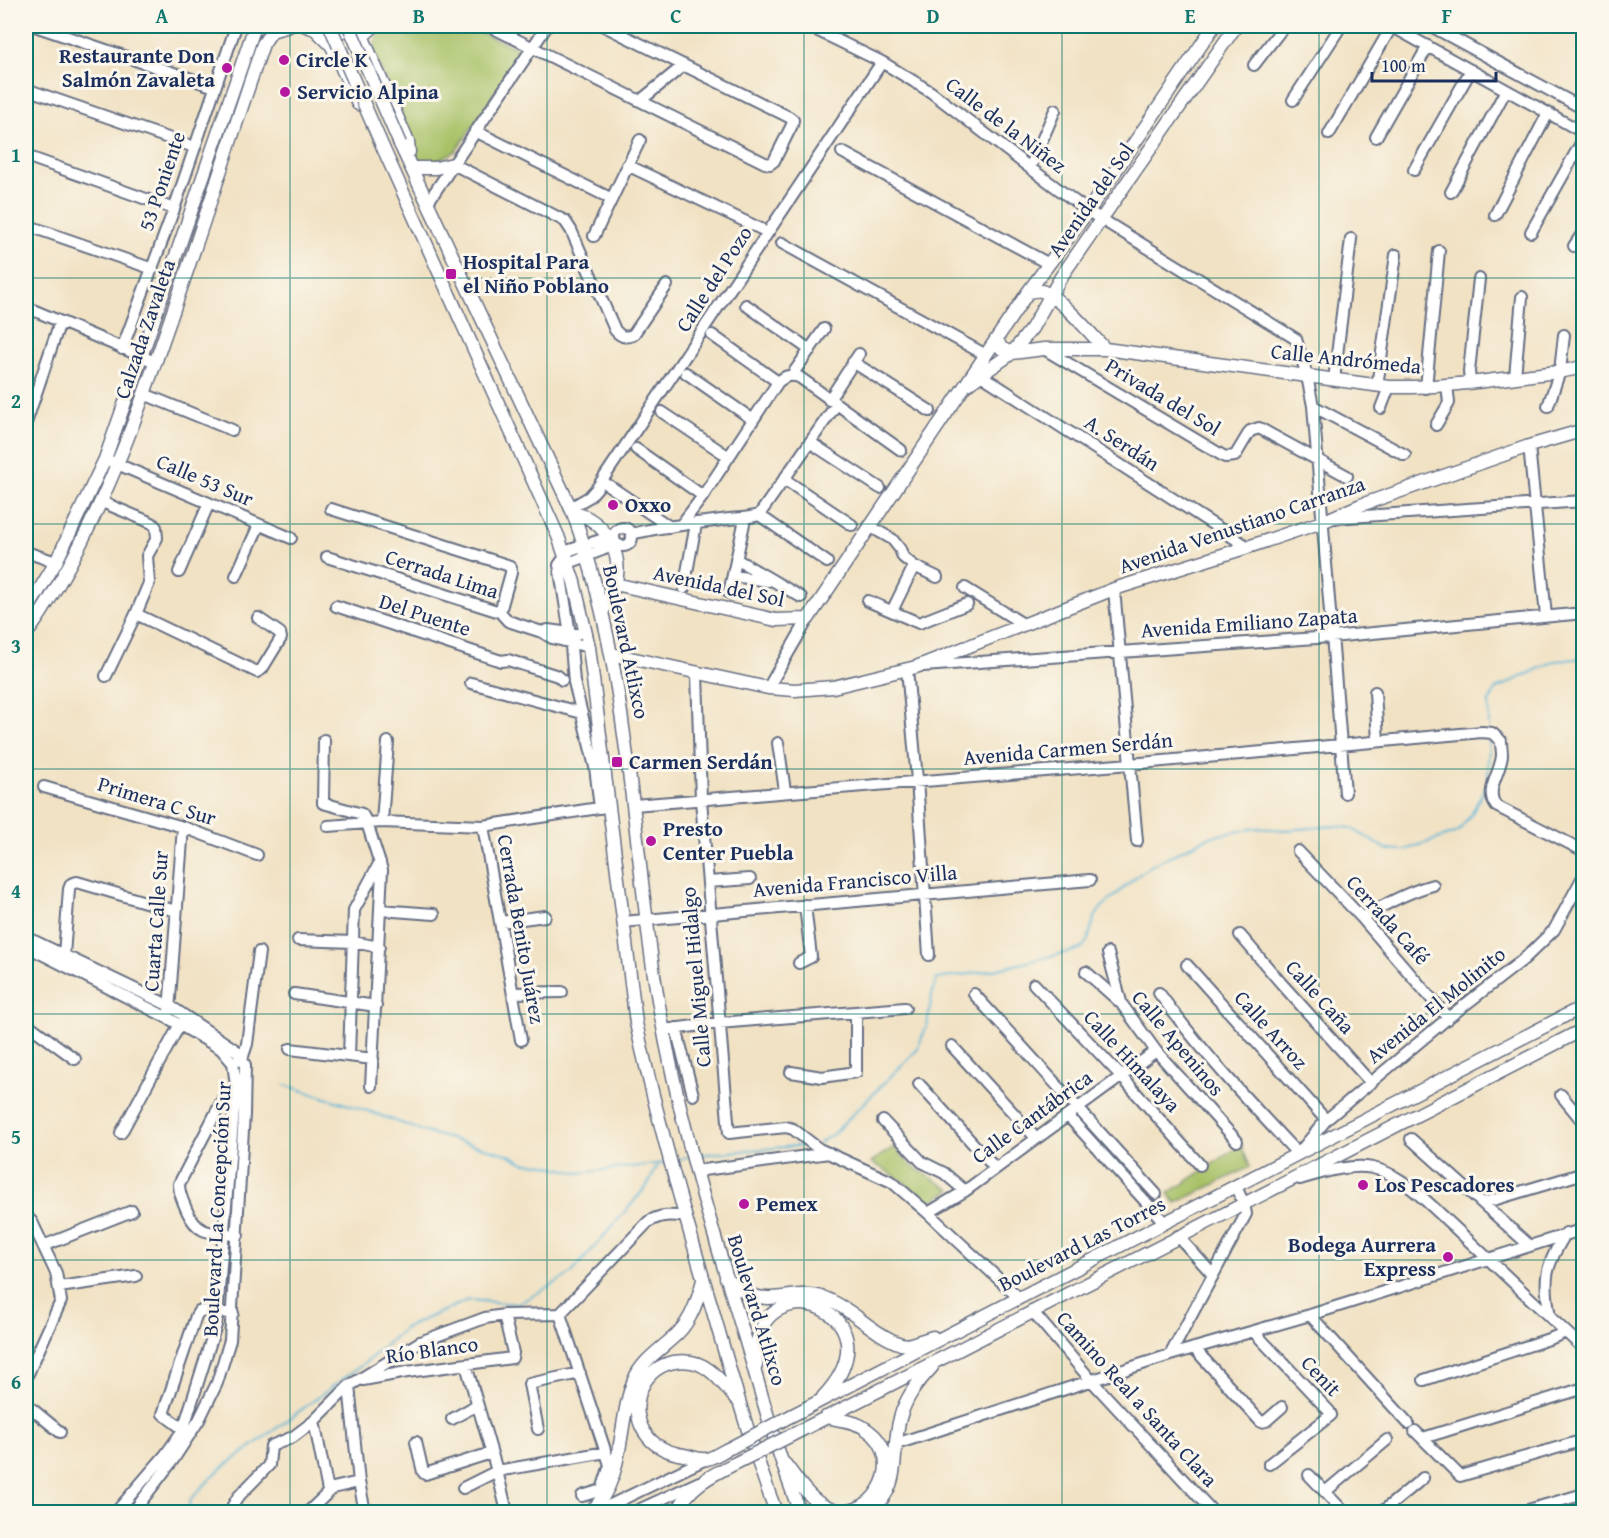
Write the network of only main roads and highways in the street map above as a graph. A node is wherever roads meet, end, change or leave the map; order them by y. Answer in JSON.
{"nodes":[{"id":1,"x":255,"y":26,"type":"edge"},
{"id":2,"x":288,"y":26,"type":"edge"},
{"id":3,"x":306,"y":26,"type":"edge"},
{"id":4,"x":323,"y":26,"type":"edge"},
{"id":5,"x":330,"y":26,"type":"edge"},
{"id":6,"x":350,"y":26,"type":"edge"},
{"id":7,"x":374,"y":26,"type":"edge"},
{"id":8,"x":1214,"y":26,"type":"edge"},
{"id":9,"x":1236,"y":26,"type":"edge"},
{"id":10,"x":273,"y":28,"type":"edge"},
{"id":11,"x":360,"y":31,"type":"edge"},
{"id":12,"x":331,"y":45,"type":"junction"},
{"id":13,"x":453,"y":164,"type":"road end"},
{"id":14,"x":412,"y":168,"type":"junction"},
{"id":15,"x":398,"y":179,"type":"junction"},
{"id":16,"x":1028,"y":291,"type":"junction"},
{"id":17,"x":1050,"y":296,"type":"junction"},
{"id":18,"x":997,"y":339,"type":"junction"},
{"id":19,"x":1105,"y":349,"type":"junction"},
{"id":20,"x":1012,"y":353,"type":"junction"},
{"id":21,"x":1581,"y":370,"type":"edge"},
{"id":22,"x":978,"y":374,"type":"junction"},
{"id":23,"x":1584,"y":430,"type":"edge"},
{"id":24,"x":572,"y":510,"type":"junction"},
{"id":25,"x":615,"y":584,"type":"junction"},
{"id":26,"x":603,"y":610,"type":"junction"},
{"id":27,"x":26,"y":612,"type":"edge"},
{"id":28,"x":26,"y":634,"type":"edge"},
{"id":29,"x":612,"y":654,"type":"junction"},
{"id":30,"x":1584,"y":1006,"type":"edge"},
{"id":31,"x":1584,"y":1029,"type":"edge"},
{"id":32,"x":726,"y":1278,"type":"junction"},
{"id":33,"x":704,"y":1279,"type":"junction"},
{"id":34,"x":968,"y":1325,"type":"junction"},
{"id":35,"x":937,"y":1361,"type":"junction"},
{"id":36,"x":757,"y":1379,"type":"junction"},
{"id":37,"x":818,"y":1402,"type":"junction"},
{"id":38,"x":740,"y":1403,"type":"junction"},
{"id":39,"x":826,"y":1417,"type":"junction"},
{"id":40,"x":779,"y":1456,"type":"junction"},
{"id":41,"x":774,"y":1510,"type":"edge"},
{"id":42,"x":590,"y":1512,"type":"edge"},
{"id":43,"x":678,"y":1512,"type":"edge"},
{"id":44,"x":800,"y":1512,"type":"edge"},
{"id":45,"x":870,"y":1512,"type":"edge"}],
"edges":[{"from":1,"to":27,"type":"main road","name":"Calzada Zavaleta"},
{"from":2,"to":10,"type":"main road"},
{"from":3,"to":12,"type":"main road"},
{"from":4,"to":12,"type":"main road"},
{"from":5,"to":15,"type":"main road","name":"Boulevard Atlixco","bridge":true},
{"from":6,"to":14,"type":"main road","name":"Boulevard Atlixco","bridge":true},
{"from":7,"to":11,"type":"main road"},
{"from":8,"to":16,"type":"main road","name":"Avenida del Sol"},
{"from":9,"to":17,"type":"main road","name":"Avenida del Sol"},
{"from":10,"to":28,"type":"main road","name":"Calzada Zavaleta"},
{"from":11,"to":12,"type":"main road"},
{"from":11,"to":14,"type":"main road"},
{"from":12,"to":15,"type":"main road"},
{"from":13,"to":14,"type":"main road"},
{"from":14,"to":24,"type":"main road","name":"Boulevard Atlixco"},
{"from":15,"to":33,"type":"main road","name":"Boulevard Atlixco"},
{"from":16,"to":17,"type":"main road"},
{"from":16,"to":18,"type":"main road","name":"Avenida del Sol"},
{"from":17,"to":19,"type":"main road"},
{"from":17,"to":20,"type":"main road","name":"Avenida del Sol"},
{"from":18,"to":20,"type":"main road"},
{"from":18,"to":22,"type":"main road","name":"Avenida del Sol"},
{"from":19,"to":20,"type":"main road","name":"Calle Andrómeda"},
{"from":19,"to":21,"type":"main road","name":"Calle Andrómeda"},
{"from":20,"to":22,"type":"main road","name":"Avenida del Sol"},
{"from":22,"to":25,"type":"main road","name":"Avenida del Sol"},
{"from":23,"to":29,"type":"main road","name":"Avenida Venustiano Carranza"},
{"from":24,"to":25,"type":"main road"},
{"from":24,"to":26,"type":"main road","name":"Boulevard Atlixco"},
{"from":25,"to":26,"type":"main road"},
{"from":26,"to":29,"type":"main road","name":"Boulevard Atlixco"},
{"from":29,"to":32,"type":"main road","name":"Boulevard Atlixco"},
{"from":30,"to":34,"type":"main road","name":"Boulevard Las Torres"},
{"from":31,"to":35,"type":"main road","name":"Boulevard Las Torres"},
{"from":32,"to":34,"type":"main road"},
{"from":32,"to":36,"type":"main road","name":"Boulevard Atlixco"},
{"from":33,"to":38,"type":"main road","name":"Boulevard Atlixco"},
{"from":33,"to":42,"type":"main road"},
{"from":34,"to":37,"type":"main road","name":"Boulevard Las Torres"},
{"from":35,"to":39,"type":"main road","name":"Boulevard Las Torres"},
{"from":35,"to":45,"type":"main road"},
{"from":36,"to":37,"type":"main road"},
{"from":36,"to":40,"type":"main road","name":"Boulevard Atlixco"},
{"from":37,"to":38,"type":"main road","name":"Boulevard Las Torres","bridge":true},
{"from":38,"to":41,"type":"main road","name":"Boulevard Atlixco"},
{"from":39,"to":40,"type":"main road"},
{"from":39,"to":43,"type":"main road","name":"Boulevard Las Torres","bridge":true},
{"from":40,"to":44,"type":"main road","name":"Boulevard Atlixco"}]}
